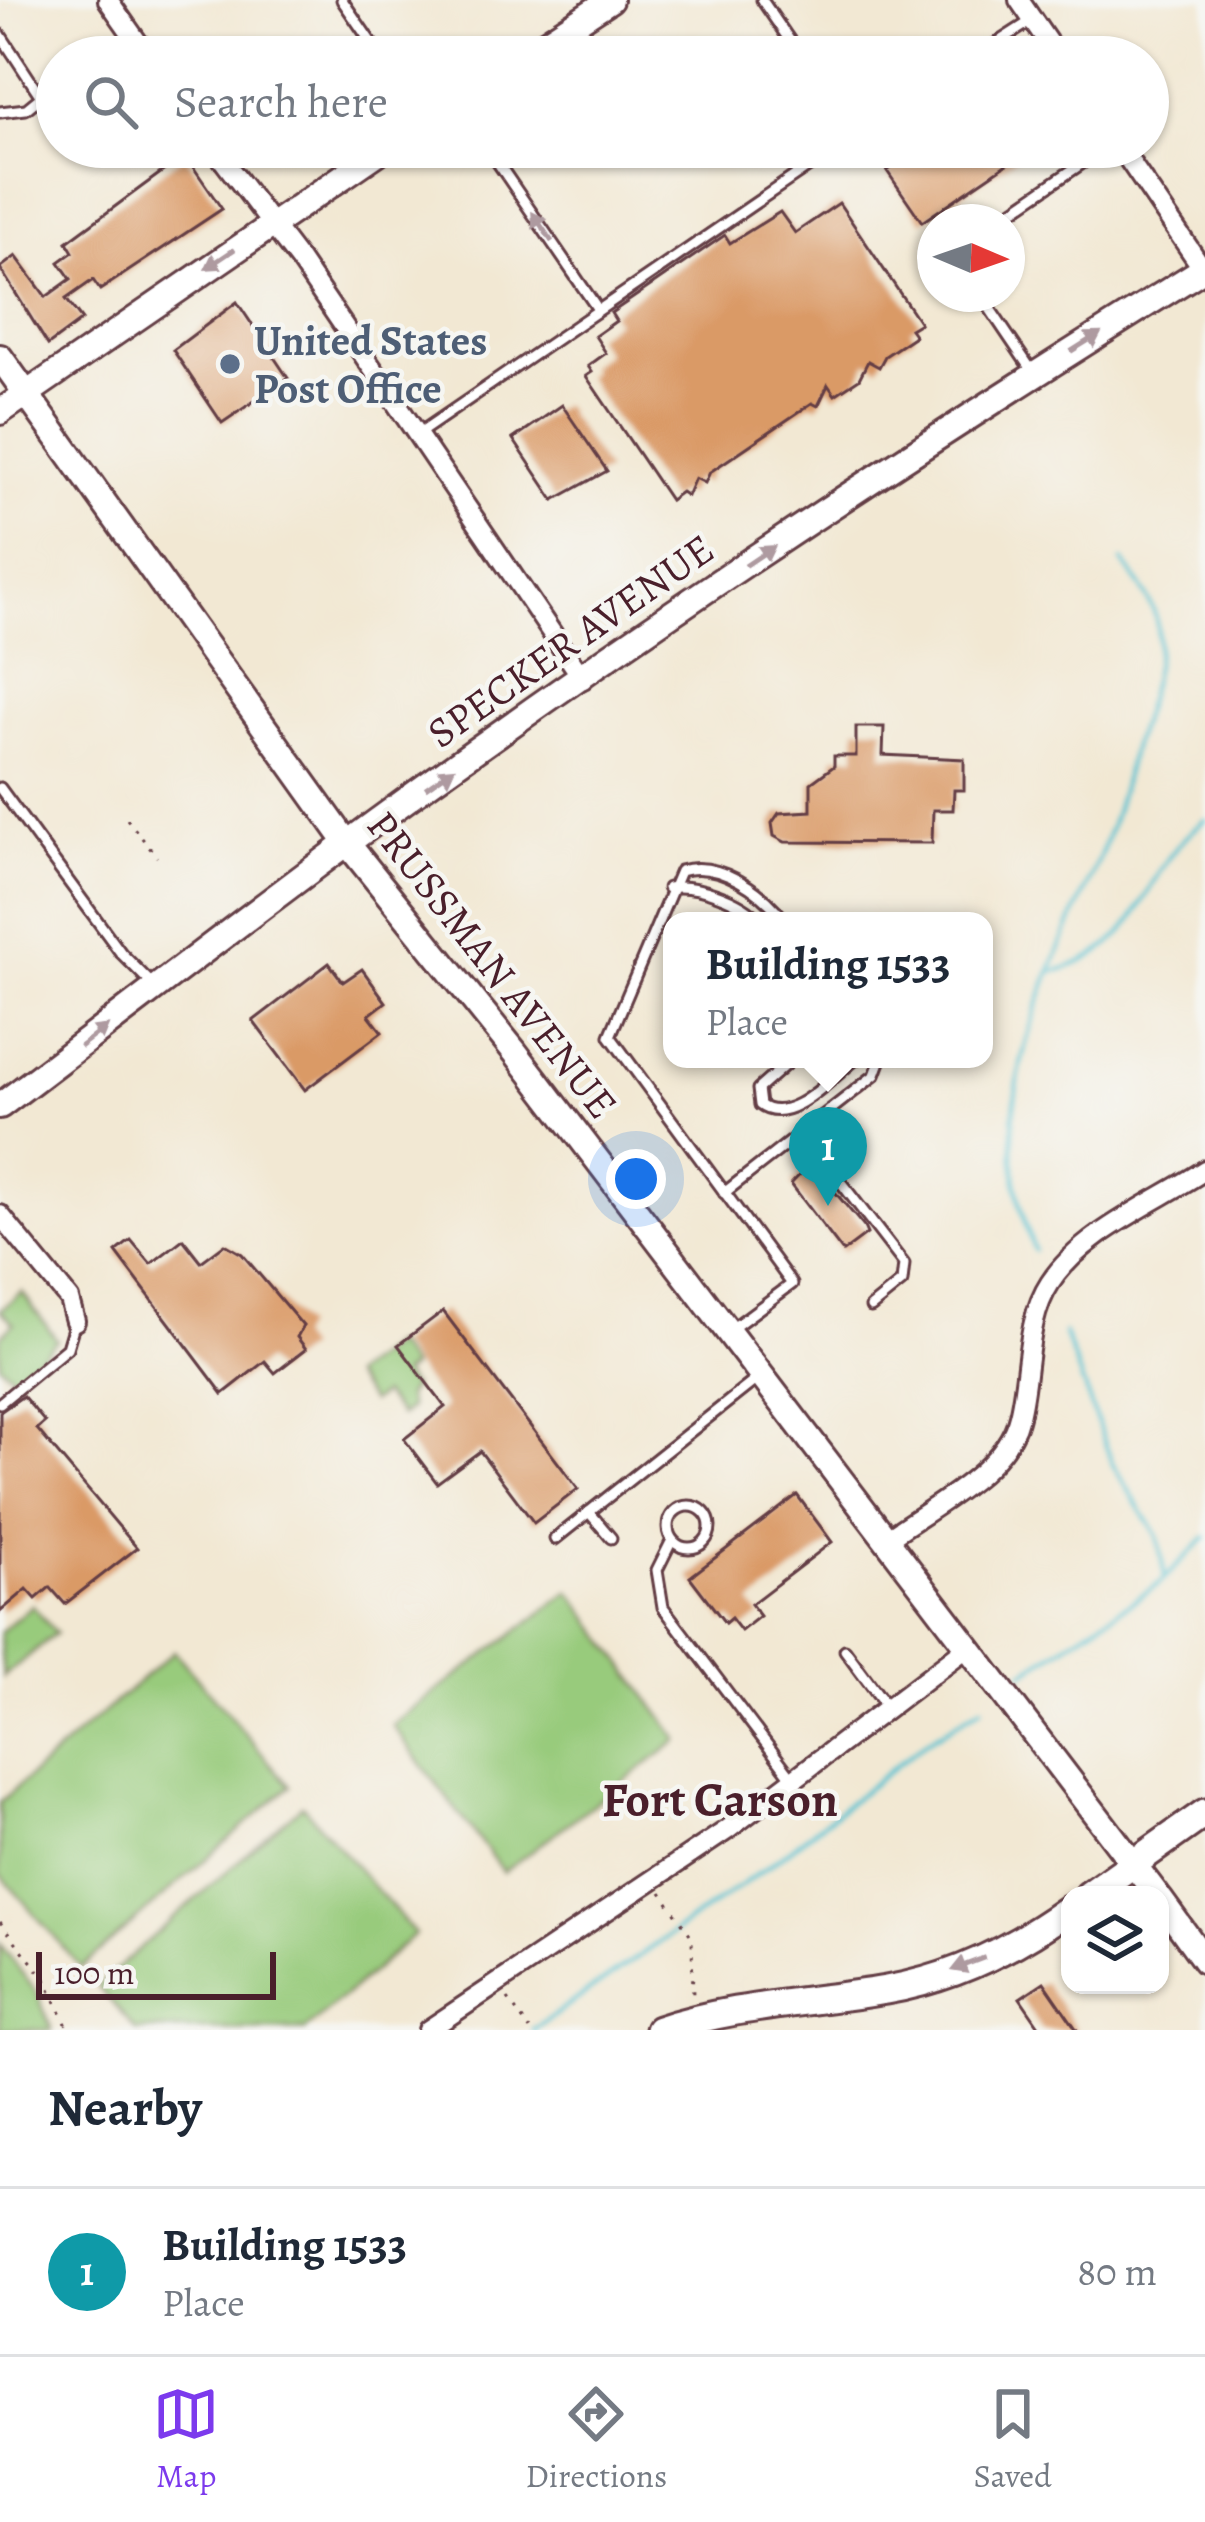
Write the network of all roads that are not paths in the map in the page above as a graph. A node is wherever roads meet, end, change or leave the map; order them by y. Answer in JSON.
{"nodes":[{"id":1,"x":108,"y":0,"type":"edge"},
{"id":2,"x":342,"y":0,"type":"edge"},
{"id":3,"x":610,"y":0,"type":"edge"},
{"id":4,"x":762,"y":0,"type":"edge"},
{"id":5,"x":1019,"y":0,"type":"edge"},
{"id":6,"x":1032,"y":20,"type":"junction"},
{"id":7,"x":0,"y":34,"type":"edge"},
{"id":8,"x":133,"y":36,"type":"edge"},
{"id":9,"x":366,"y":36,"type":"edge"},
{"id":10,"x":555,"y":36,"type":"edge"},
{"id":11,"x":787,"y":36,"type":"edge"},
{"id":12,"x":1007,"y":36,"type":"edge"},
{"id":13,"x":1043,"y":36,"type":"edge"},
{"id":14,"x":36,"y":88,"type":"edge"},
{"id":15,"x":36,"y":100,"type":"edge"},
{"id":16,"x":0,"y":112,"type":"edge"},
{"id":17,"x":228,"y":168,"type":"edge"},
{"id":18,"x":354,"y":168,"type":"edge"},
{"id":19,"x":501,"y":168,"type":"edge"},
{"id":20,"x":806,"y":168,"type":"edge"},
{"id":21,"x":1075,"y":168,"type":"edge"},
{"id":22,"x":1135,"y":168,"type":"edge"},
{"id":23,"x":1022,"y":204,"type":"edge"},
{"id":24,"x":270,"y":224,"type":"junction"},
{"id":25,"x":1204,"y":268,"type":"edge"},
{"id":26,"x":597,"y":308,"type":"junction"},
{"id":27,"x":992,"y":312,"type":"edge"},
{"id":28,"x":0,"y":357,"type":"edge"},
{"id":29,"x":1034,"y":374,"type":"junction"},
{"id":30,"x":26,"y":396,"type":"junction"},
{"id":31,"x":0,"y":412,"type":"edge"},
{"id":32,"x":418,"y":434,"type":"junction"},
{"id":33,"x":583,"y":679,"type":"junction"},
{"id":34,"x":0,"y":788,"type":"edge"},
{"id":35,"x":347,"y":843,"type":"junction"},
{"id":36,"x":668,"y":888,"type":"junction"},
{"id":37,"x":750,"y":912,"type":"edge"},
{"id":38,"x":777,"y":912,"type":"edge"},
{"id":39,"x":158,"y":987,"type":"junction"},
{"id":40,"x":782,"y":1068,"type":"edge"},
{"id":41,"x":844,"y":1068,"type":"edge"},
{"id":42,"x":878,"y":1068,"type":"edge"},
{"id":43,"x":0,"y":1106,"type":"edge"},
{"id":44,"x":802,"y":1132,"type":"junction"},
{"id":45,"x":1205,"y":1170,"type":"edge"},
{"id":46,"x":724,"y":1192,"type":"junction"},
{"id":47,"x":0,"y":1216,"type":"edge"},
{"id":48,"x":871,"y":1306,"type":"dead end"},
{"id":49,"x":75,"y":1321,"type":"joint"},
{"id":50,"x":728,"y":1331,"type":"junction"},
{"id":51,"x":762,"y":1376,"type":"junction"},
{"id":52,"x":0,"y":1403,"type":"edge"},
{"id":53,"x":589,"y":1512,"type":"junction"},
{"id":54,"x":611,"y":1538,"type":"dead end"},
{"id":55,"x":556,"y":1539,"type":"dead end"},
{"id":56,"x":887,"y":1539,"type":"junction"},
{"id":57,"x":672,"y":1540,"type":"junction"},
{"id":58,"x":969,"y":1646,"type":"junction"},
{"id":59,"x":845,"y":1650,"type":"dead end"},
{"id":60,"x":888,"y":1708,"type":"junction"},
{"id":61,"x":794,"y":1780,"type":"junction"},
{"id":62,"x":1205,"y":1814,"type":"edge"},
{"id":63,"x":1134,"y":1863,"type":"junction"},
{"id":64,"x":1102,"y":1886,"type":"edge"},
{"id":65,"x":1151,"y":1886,"type":"edge"},
{"id":66,"x":1169,"y":1911,"type":"edge"},
{"id":67,"x":1061,"y":1914,"type":"edge"},
{"id":68,"x":1205,"y":1961,"type":"edge"},
{"id":69,"x":428,"y":2030,"type":"edge"},
{"id":70,"x":659,"y":2030,"type":"edge"}],
"edges":[{"from":1,"to":8,"type":"street"},
{"from":2,"to":9,"type":"lane"},
{"from":3,"to":10,"type":"street"},
{"from":4,"to":11,"type":"lane"},
{"from":5,"to":6,"type":"street"},
{"from":6,"to":12,"type":"lane"},
{"from":6,"to":13,"type":"street"},
{"from":7,"to":14,"type":"lane"},
{"from":15,"to":16,"type":"lane"},
{"from":17,"to":24,"type":"street"},
{"from":18,"to":24,"type":"street"},
{"from":26,"to":19,"type":"lane","one_way":true},
{"from":20,"to":26,"type":"lane"},
{"from":21,"to":23,"type":"lane"},
{"from":22,"to":25,"type":"street"},
{"from":24,"to":30,"type":"street","one_way":true},
{"from":24,"to":32,"type":"street"},
{"from":29,"to":25,"type":"street","name":"SPECKER AVENUE","one_way":true},
{"from":26,"to":32,"type":"lane"},
{"from":27,"to":29,"type":"lane"},
{"from":28,"to":30,"type":"street","name":"PRUSSMAN AVENUE"},
{"from":33,"to":29,"type":"street","name":"SPECKER AVENUE","one_way":true},
{"from":30,"to":31,"type":"street"},
{"from":30,"to":35,"type":"street","name":"PRUSSMAN AVENUE"},
{"from":32,"to":33,"type":"street"},
{"from":35,"to":33,"type":"street","name":"SPECKER AVENUE","one_way":true},
{"from":34,"to":39,"type":"lane"},
{"from":35,"to":39,"type":"street","name":"SPECKER AVENUE"},
{"from":35,"to":50,"type":"street","name":"PRUSSMAN AVENUE"},
{"from":36,"to":37,"type":"lane"},
{"from":36,"to":38,"type":"lane"},
{"from":36,"to":46,"type":"lane"},
{"from":43,"to":39,"type":"street","name":"SPECKER AVENUE","one_way":true},
{"from":40,"to":41,"type":"lane"},
{"from":42,"to":44,"type":"lane"},
{"from":44,"to":46,"type":"lane"},
{"from":44,"to":48,"type":"lane"},
{"from":45,"to":56,"type":"street"},
{"from":46,"to":50,"type":"lane"},
{"from":47,"to":49,"type":"street"},
{"from":49,"to":52,"type":"lane"},
{"from":50,"to":51,"type":"street","name":"PRUSSMAN AVENUE"},
{"from":51,"to":53,"type":"lane"},
{"from":51,"to":56,"type":"street","name":"PRUSSMAN AVENUE"},
{"from":53,"to":54,"type":"lane"},
{"from":53,"to":55,"type":"lane"},
{"from":56,"to":58,"type":"street","name":"PRUSSMAN AVENUE"},
{"from":57,"to":57,"type":"lane"},
{"from":57,"to":61,"type":"lane"},
{"from":58,"to":60,"type":"street"},
{"from":58,"to":63,"type":"street","name":"PRUSSMAN AVENUE"},
{"from":59,"to":60,"type":"lane"},
{"from":60,"to":61,"type":"street"},
{"from":61,"to":69,"type":"street"},
{"from":62,"to":63,"type":"main road"},
{"from":63,"to":64,"type":"main road"},
{"from":63,"to":65,"type":"street","name":"PRUSSMAN AVENUE"},
{"from":66,"to":68,"type":"street","name":"PRUSSMAN AVENUE"},
{"from":67,"to":70,"type":"main road","one_way":true}]}
